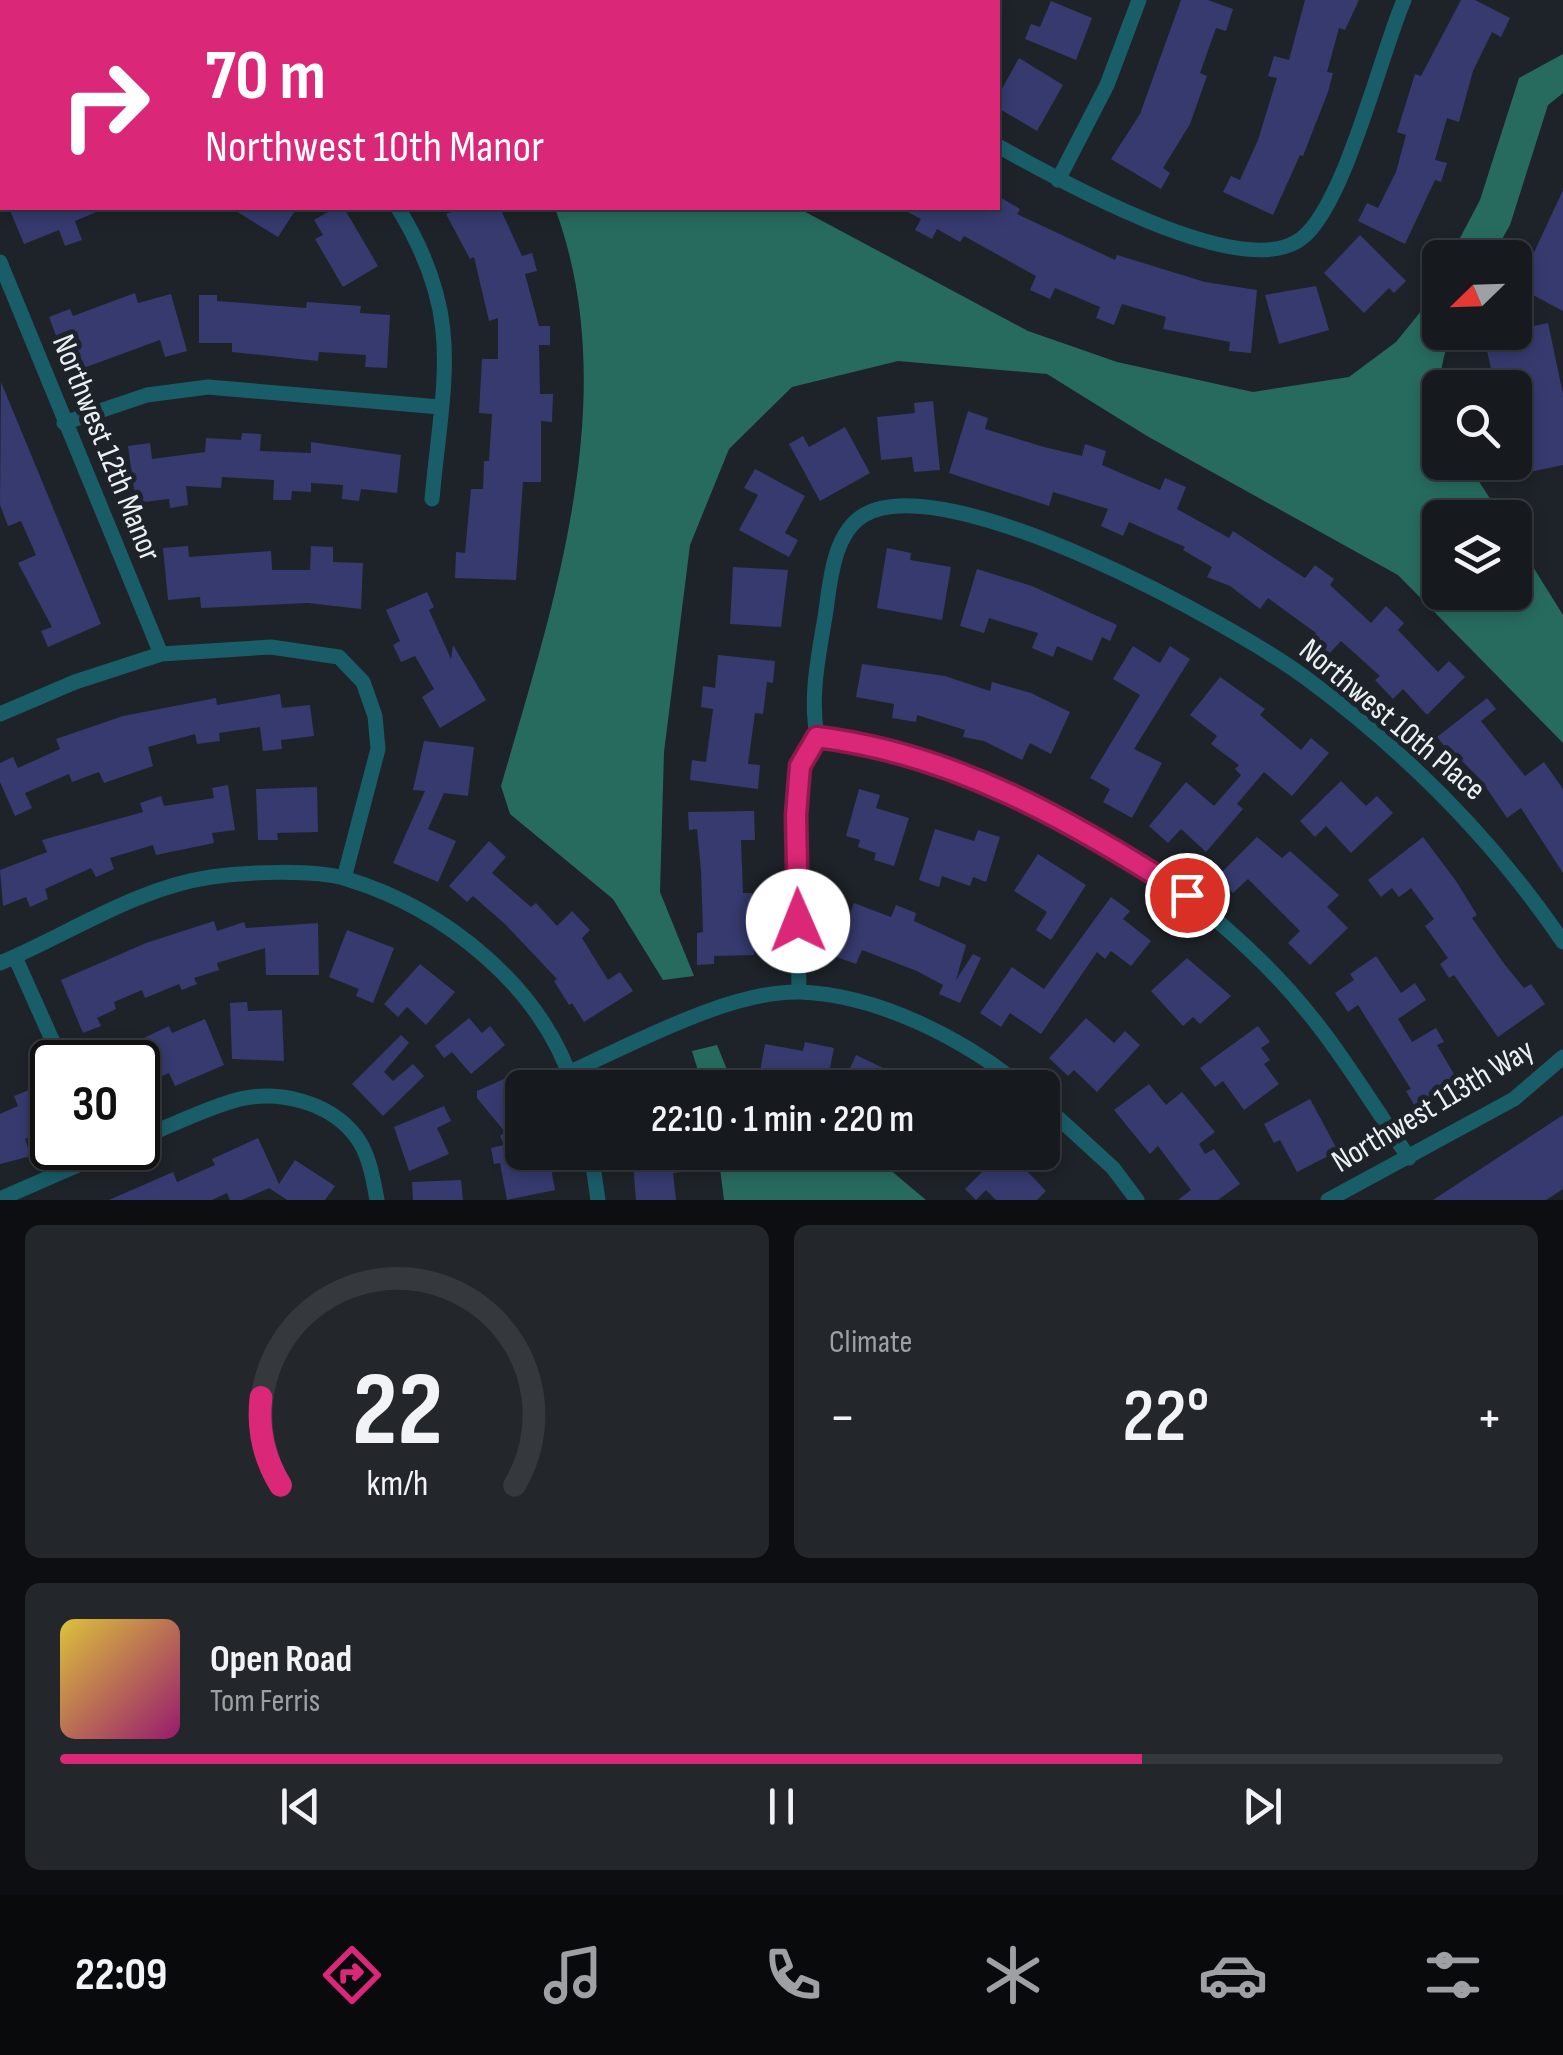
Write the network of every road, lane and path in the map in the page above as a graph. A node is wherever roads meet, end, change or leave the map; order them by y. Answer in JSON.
{"nodes":[{"id":1,"x":1139,"y":0,"type":"edge"},
{"id":2,"x":1404,"y":0,"type":"edge"},
{"id":3,"x":1000,"y":147,"type":"edge"},
{"id":4,"x":1058,"y":180,"type":"junction"},
{"id":5,"x":399,"y":210,"type":"edge"},
{"id":6,"x":0,"y":262,"type":"edge"},
{"id":7,"x":440,"y":407,"type":"junction"},
{"id":8,"x":64,"y":423,"type":"junction"},
{"id":9,"x":432,"y":498,"type":"dead end"},
{"id":10,"x":161,"y":654,"type":"junction"},
{"id":11,"x":0,"y":714,"type":"edge"},
{"id":12,"x":817,"y":737,"type":"junction"},
{"id":13,"x":344,"y":878,"type":"junction"},
{"id":14,"x":1563,"y":942,"type":"edge"},
{"id":15,"x":7,"y":960,"type":"edge"},
{"id":16,"x":799,"y":992,"type":"junction"},
{"id":17,"x":50,"y":1040,"type":"edge"},
{"id":18,"x":1563,"y":1057,"type":"edge"},
{"id":19,"x":567,"y":1070,"type":"edge"},
{"id":20,"x":591,"y":1070,"type":"edge"},
{"id":21,"x":996,"y":1070,"type":"edge"},
{"id":22,"x":1060,"y":1119,"type":"edge"},
{"id":23,"x":160,"y":1131,"type":"edge"},
{"id":24,"x":1410,"y":1158,"type":"junction"},
{"id":25,"x":62,"y":1170,"type":"edge"},
{"id":26,"x":594,"y":1170,"type":"edge"},
{"id":27,"x":0,"y":1199,"type":"edge"},
{"id":28,"x":377,"y":1200,"type":"edge"},
{"id":29,"x":598,"y":1200,"type":"edge"},
{"id":30,"x":1137,"y":1200,"type":"edge"},
{"id":31,"x":1328,"y":1200,"type":"edge"}],
"edges":[{"from":1,"to":4,"type":"street"},
{"from":2,"to":4,"type":"street"},
{"from":3,"to":4,"type":"street"},
{"from":5,"to":7,"type":"street"},
{"from":6,"to":8,"type":"street","name":"Northwest 12th Manor"},
{"from":7,"to":8,"type":"street"},
{"from":7,"to":9,"type":"street"},
{"from":8,"to":10,"type":"street","name":"Northwest 12th Manor"},
{"from":10,"to":11,"type":"street"},
{"from":10,"to":13,"type":"street"},
{"from":12,"to":14,"type":"street","name":"Northwest 10th Place"},
{"from":12,"to":16,"type":"street"},
{"from":12,"to":24,"type":"street"},
{"from":13,"to":15,"type":"street"},
{"from":13,"to":19,"type":"street"},
{"from":15,"to":17,"type":"street"},
{"from":16,"to":20,"type":"street"},
{"from":16,"to":21,"type":"street"},
{"from":18,"to":24,"type":"street","name":"Northwest 113th Way"},
{"from":22,"to":30,"type":"street"},
{"from":23,"to":28,"type":"street"},
{"from":24,"to":31,"type":"street","name":"Northwest 113th Way"},
{"from":25,"to":27,"type":"street"},
{"from":26,"to":29,"type":"street"}]}
